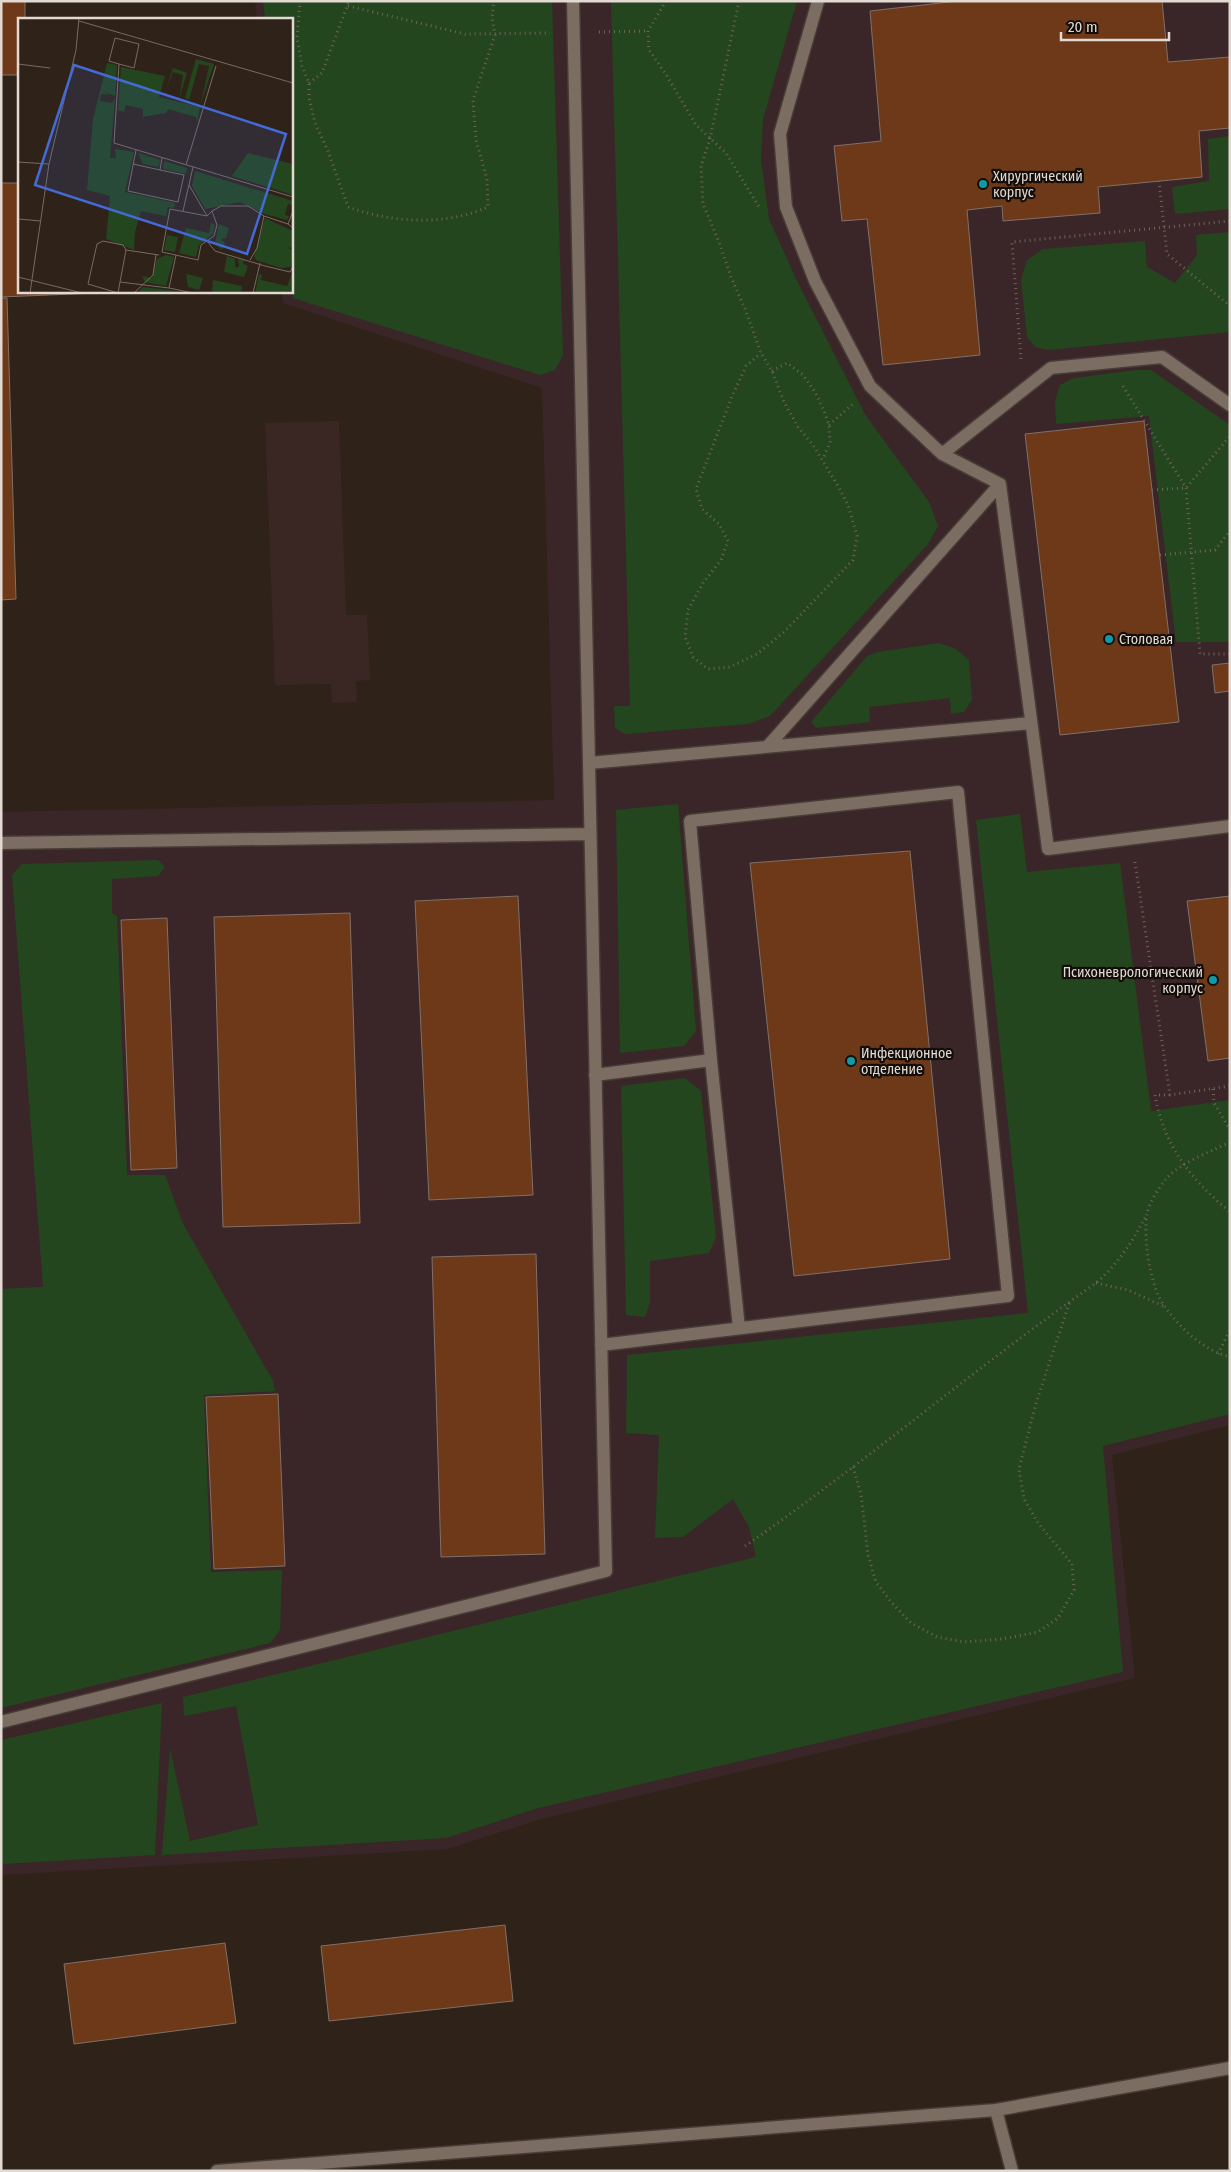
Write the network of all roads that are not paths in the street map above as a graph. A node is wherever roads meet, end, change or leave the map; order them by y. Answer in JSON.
{"nodes":[{"id":1,"x":573,"y":1,"type":"edge"},
{"id":2,"x":818,"y":1,"type":"edge"},
{"id":3,"x":1230,"y":405,"type":"edge"},
{"id":4,"x":942,"y":454,"type":"junction"},
{"id":5,"x":1000,"y":484,"type":"junction"},
{"id":6,"x":1031,"y":723,"type":"junction"},
{"id":7,"x":768,"y":746,"type":"junction"},
{"id":8,"x":589,"y":763,"type":"junction"},
{"id":9,"x":1230,"y":826,"type":"edge"},
{"id":10,"x":590,"y":834,"type":"junction"},
{"id":11,"x":1,"y":843,"type":"edge"},
{"id":12,"x":711,"y":1060,"type":"junction"},
{"id":13,"x":595,"y":1075,"type":"junction"},
{"id":14,"x":739,"y":1328,"type":"junction"},
{"id":15,"x":601,"y":1345,"type":"junction"},
{"id":16,"x":1,"y":1722,"type":"edge"},
{"id":17,"x":1230,"y":2068,"type":"edge"},
{"id":18,"x":996,"y":2110,"type":"junction"},
{"id":19,"x":217,"y":2171,"type":"edge"},
{"id":20,"x":1012,"y":2171,"type":"edge"}],
"edges":[{"from":1,"to":8,"type":"street"},
{"from":2,"to":4,"type":"street"},
{"from":3,"to":4,"type":"street"},
{"from":4,"to":5,"type":"street"},
{"from":5,"to":6,"type":"street"},
{"from":5,"to":7,"type":"street"},
{"from":6,"to":7,"type":"street"},
{"from":6,"to":9,"type":"street"},
{"from":7,"to":8,"type":"street"},
{"from":8,"to":10,"type":"street"},
{"from":10,"to":11,"type":"street"},
{"from":10,"to":13,"type":"street"},
{"from":12,"to":13,"type":"street"},
{"from":12,"to":14,"type":"street"},
{"from":12,"to":14,"type":"street"},
{"from":13,"to":15,"type":"street"},
{"from":14,"to":15,"type":"street"},
{"from":15,"to":16,"type":"street"},
{"from":17,"to":18,"type":"street"},
{"from":18,"to":19,"type":"street"},
{"from":18,"to":20,"type":"street"}]}
